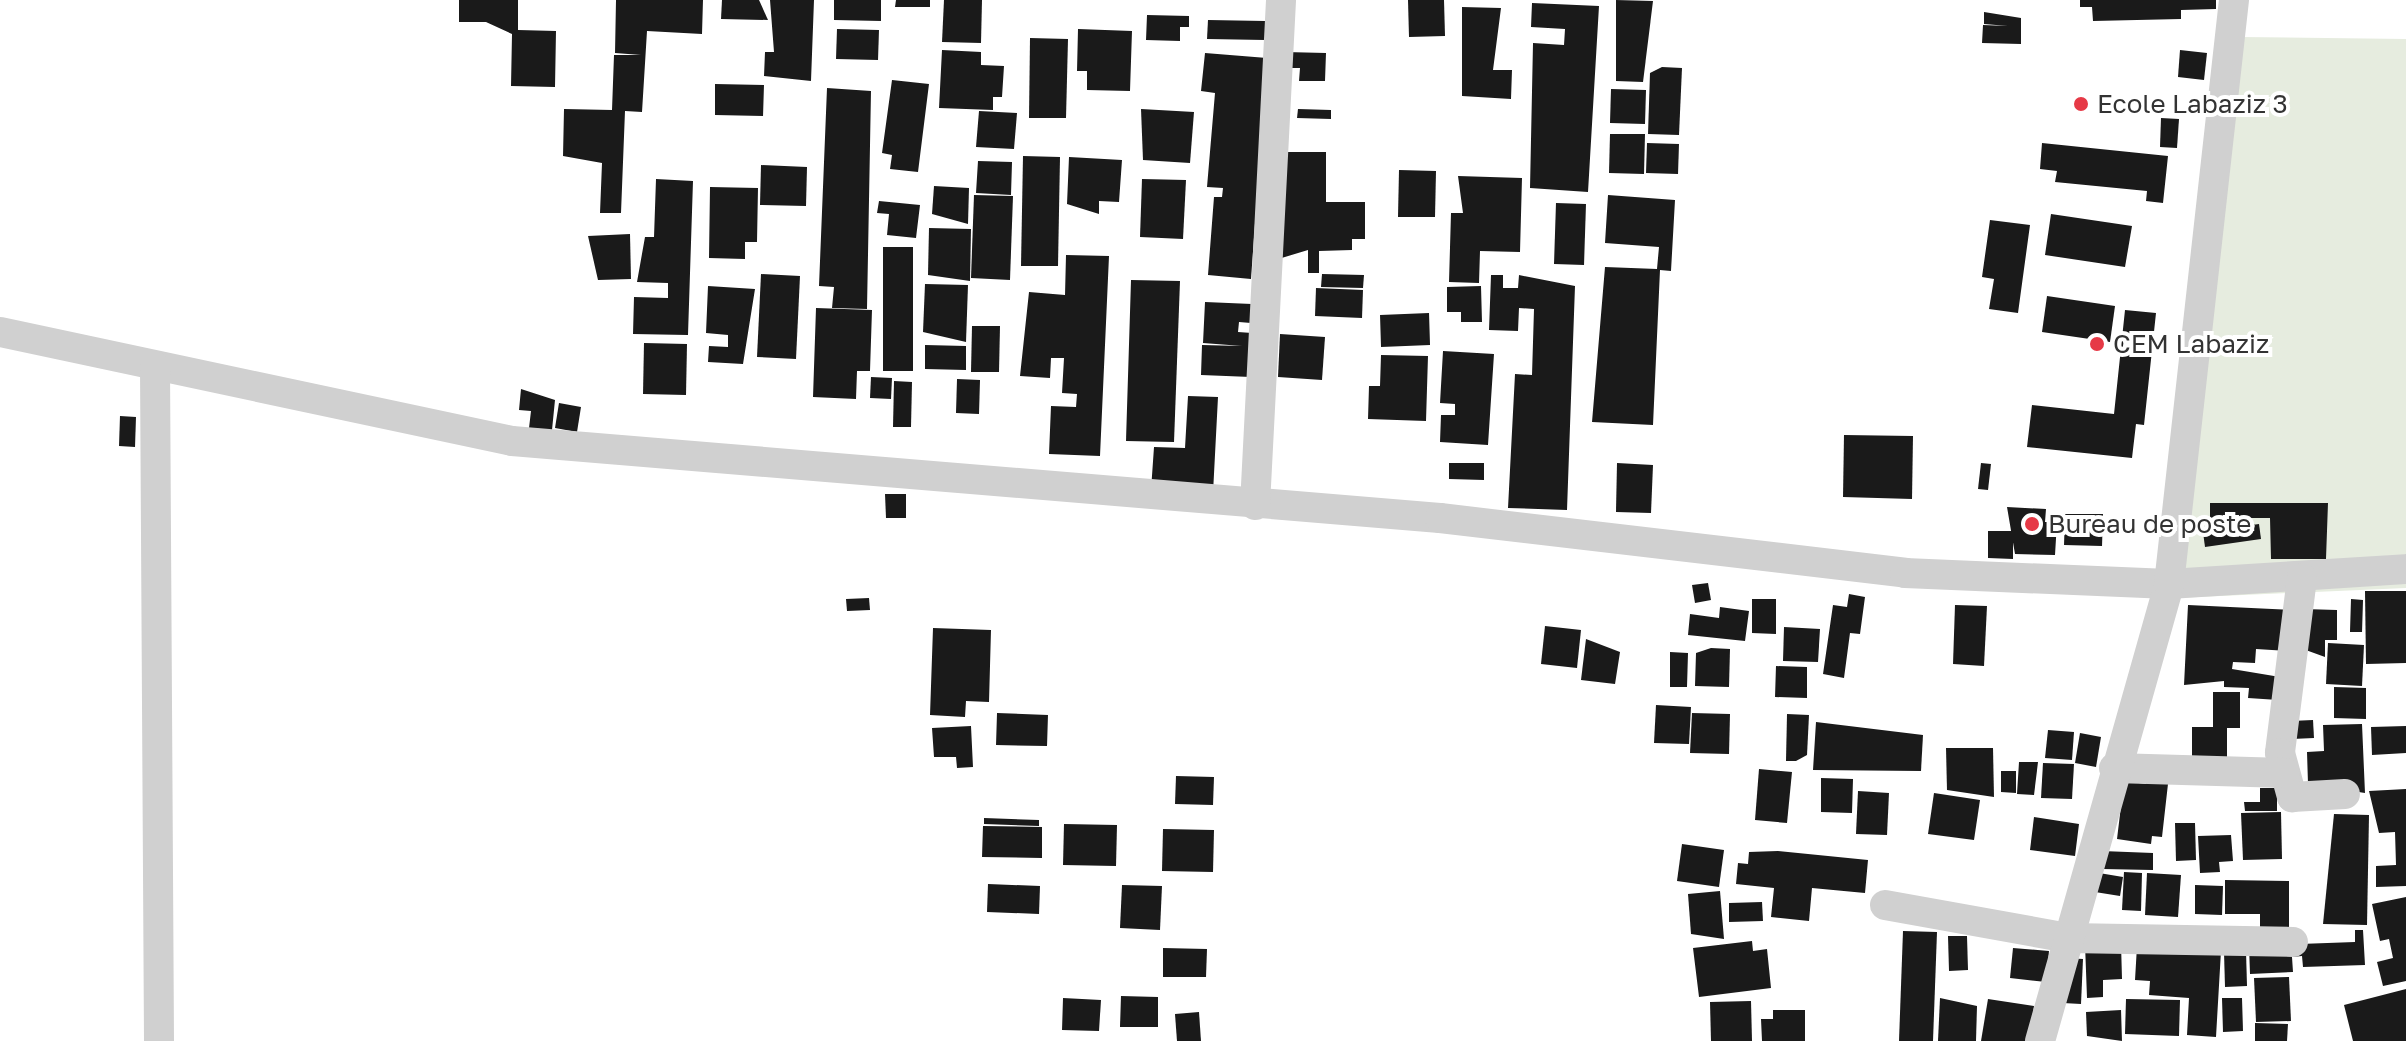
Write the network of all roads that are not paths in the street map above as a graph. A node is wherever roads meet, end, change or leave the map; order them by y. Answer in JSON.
{"nodes":[{"id":1,"x":1281,"y":0,"type":"edge"},
{"id":2,"x":2234,"y":0,"type":"edge"},
{"id":3,"x":0,"y":332,"type":"edge"},
{"id":4,"x":155,"y":367,"type":"junction"},
{"id":5,"x":1255,"y":505,"type":"junction"},
{"id":6,"x":2406,"y":569,"type":"edge"},
{"id":7,"x":2302,"y":578,"type":"junction"},
{"id":8,"x":2169,"y":584,"type":"junction"},
{"id":9,"x":2114,"y":768,"type":"junction"},
{"id":10,"x":2285,"y":773,"type":"junction"},
{"id":11,"x":2345,"y":794,"type":"dead end"},
{"id":12,"x":1885,"y":905,"type":"dead end"},
{"id":13,"x":2068,"y":938,"type":"junction"},
{"id":14,"x":2293,"y":942,"type":"dead end"},
{"id":15,"x":159,"y":1041,"type":"edge"},
{"id":16,"x":2040,"y":1041,"type":"edge"}],
"edges":[{"from":1,"to":5,"type":"street"},
{"from":2,"to":8,"type":"street"},
{"from":3,"to":4,"type":"street"},
{"from":4,"to":5,"type":"street"},
{"from":4,"to":15,"type":"street"},
{"from":5,"to":8,"type":"street"},
{"from":6,"to":7,"type":"street"},
{"from":7,"to":8,"type":"street"},
{"from":7,"to":10,"type":"street"},
{"from":8,"to":9,"type":"street"},
{"from":9,"to":10,"type":"street"},
{"from":9,"to":13,"type":"street"},
{"from":10,"to":11,"type":"street"},
{"from":12,"to":13,"type":"street"},
{"from":13,"to":14,"type":"street"},
{"from":13,"to":16,"type":"street"}]}
